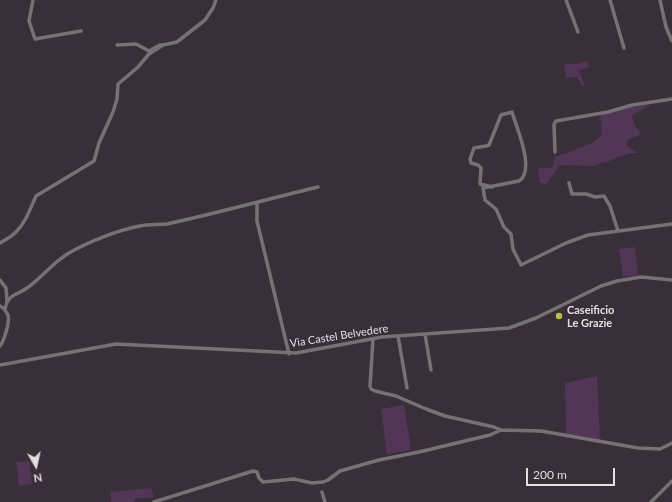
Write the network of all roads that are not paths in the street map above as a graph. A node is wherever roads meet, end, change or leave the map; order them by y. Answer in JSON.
{"nodes":[{"id":1,"x":33,"y":0,"type":"edge"},
{"id":2,"x":216,"y":0,"type":"edge"},
{"id":3,"x":566,"y":0,"type":"edge"},
{"id":4,"x":610,"y":0,"type":"edge"},
{"id":5,"x":660,"y":0,"type":"edge"},
{"id":6,"x":81,"y":31,"type":"dead end"},
{"id":7,"x":578,"y":32,"type":"dead end"},
{"id":8,"x":672,"y":41,"type":"edge"},
{"id":9,"x":117,"y":45,"type":"dead end"},
{"id":10,"x":164,"y":45,"type":"junction"},
{"id":11,"x":624,"y":48,"type":"dead end"},
{"id":12,"x":672,"y":99,"type":"edge"},
{"id":13,"x":555,"y":152,"type":"dead end"},
{"id":14,"x":569,"y":183,"type":"dead end"},
{"id":15,"x":318,"y":187,"type":"dead end"},
{"id":16,"x":492,"y":187,"type":"junction"},
{"id":17,"x":257,"y":203,"type":"junction"},
{"id":18,"x":672,"y":224,"type":"edge"},
{"id":19,"x":618,"y":231,"type":"junction"},
{"id":20,"x":0,"y":243,"type":"edge"},
{"id":21,"x":0,"y":280,"type":"edge"},
{"id":22,"x":672,"y":280,"type":"edge"},
{"id":23,"x":7,"y":302,"type":"junction"},
{"id":24,"x":0,"y":306,"type":"edge"},
{"id":25,"x":5,"y":310,"type":"junction"},
{"id":26,"x":425,"y":334,"type":"junction"},
{"id":27,"x":398,"y":336,"type":"junction"},
{"id":28,"x":373,"y":339,"type":"junction"},
{"id":29,"x":0,"y":346,"type":"edge"},
{"id":30,"x":288,"y":354,"type":"junction"},
{"id":31,"x":0,"y":365,"type":"edge"},
{"id":32,"x":431,"y":370,"type":"dead end"},
{"id":33,"x":407,"y":388,"type":"dead end"},
{"id":34,"x":501,"y":430,"type":"junction"},
{"id":35,"x":672,"y":443,"type":"edge"},
{"id":36,"x":672,"y":481,"type":"edge"},
{"id":37,"x":322,"y":492,"type":"dead end"},
{"id":38,"x":154,"y":502,"type":"edge"},
{"id":39,"x":325,"y":502,"type":"edge"},
{"id":40,"x":651,"y":502,"type":"edge"}],
"edges":[{"from":1,"to":6,"type":"street"},
{"from":2,"to":10,"type":"street"},
{"from":3,"to":7,"type":"street"},
{"from":4,"to":11,"type":"street"},
{"from":5,"to":8,"type":"street"},
{"from":9,"to":10,"type":"street"},
{"from":10,"to":20,"type":"street"},
{"from":12,"to":13,"type":"street"},
{"from":14,"to":19,"type":"street"},
{"from":15,"to":17,"type":"street"},
{"from":16,"to":16,"type":"street"},
{"from":16,"to":19,"type":"street"},
{"from":17,"to":23,"type":"street"},
{"from":17,"to":30,"type":"street"},
{"from":18,"to":19,"type":"street"},
{"from":21,"to":23,"type":"street"},
{"from":22,"to":26,"type":"street","name":"Via Castel Belvedere"},
{"from":23,"to":25,"type":"street"},
{"from":24,"to":25,"type":"street"},
{"from":25,"to":29,"type":"street"},
{"from":26,"to":27,"type":"street","name":"Via Castel Belvedere"},
{"from":26,"to":32,"type":"street"},
{"from":27,"to":28,"type":"street","name":"Via Castel Belvedere"},
{"from":27,"to":33,"type":"street"},
{"from":28,"to":30,"type":"street","name":"Via Castel Belvedere"},
{"from":28,"to":34,"type":"street"},
{"from":30,"to":31,"type":"street","name":"Via Castel Belvedere"},
{"from":34,"to":35,"type":"street"},
{"from":34,"to":38,"type":"street"},
{"from":36,"to":40,"type":"street"},
{"from":37,"to":39,"type":"street"}]}
